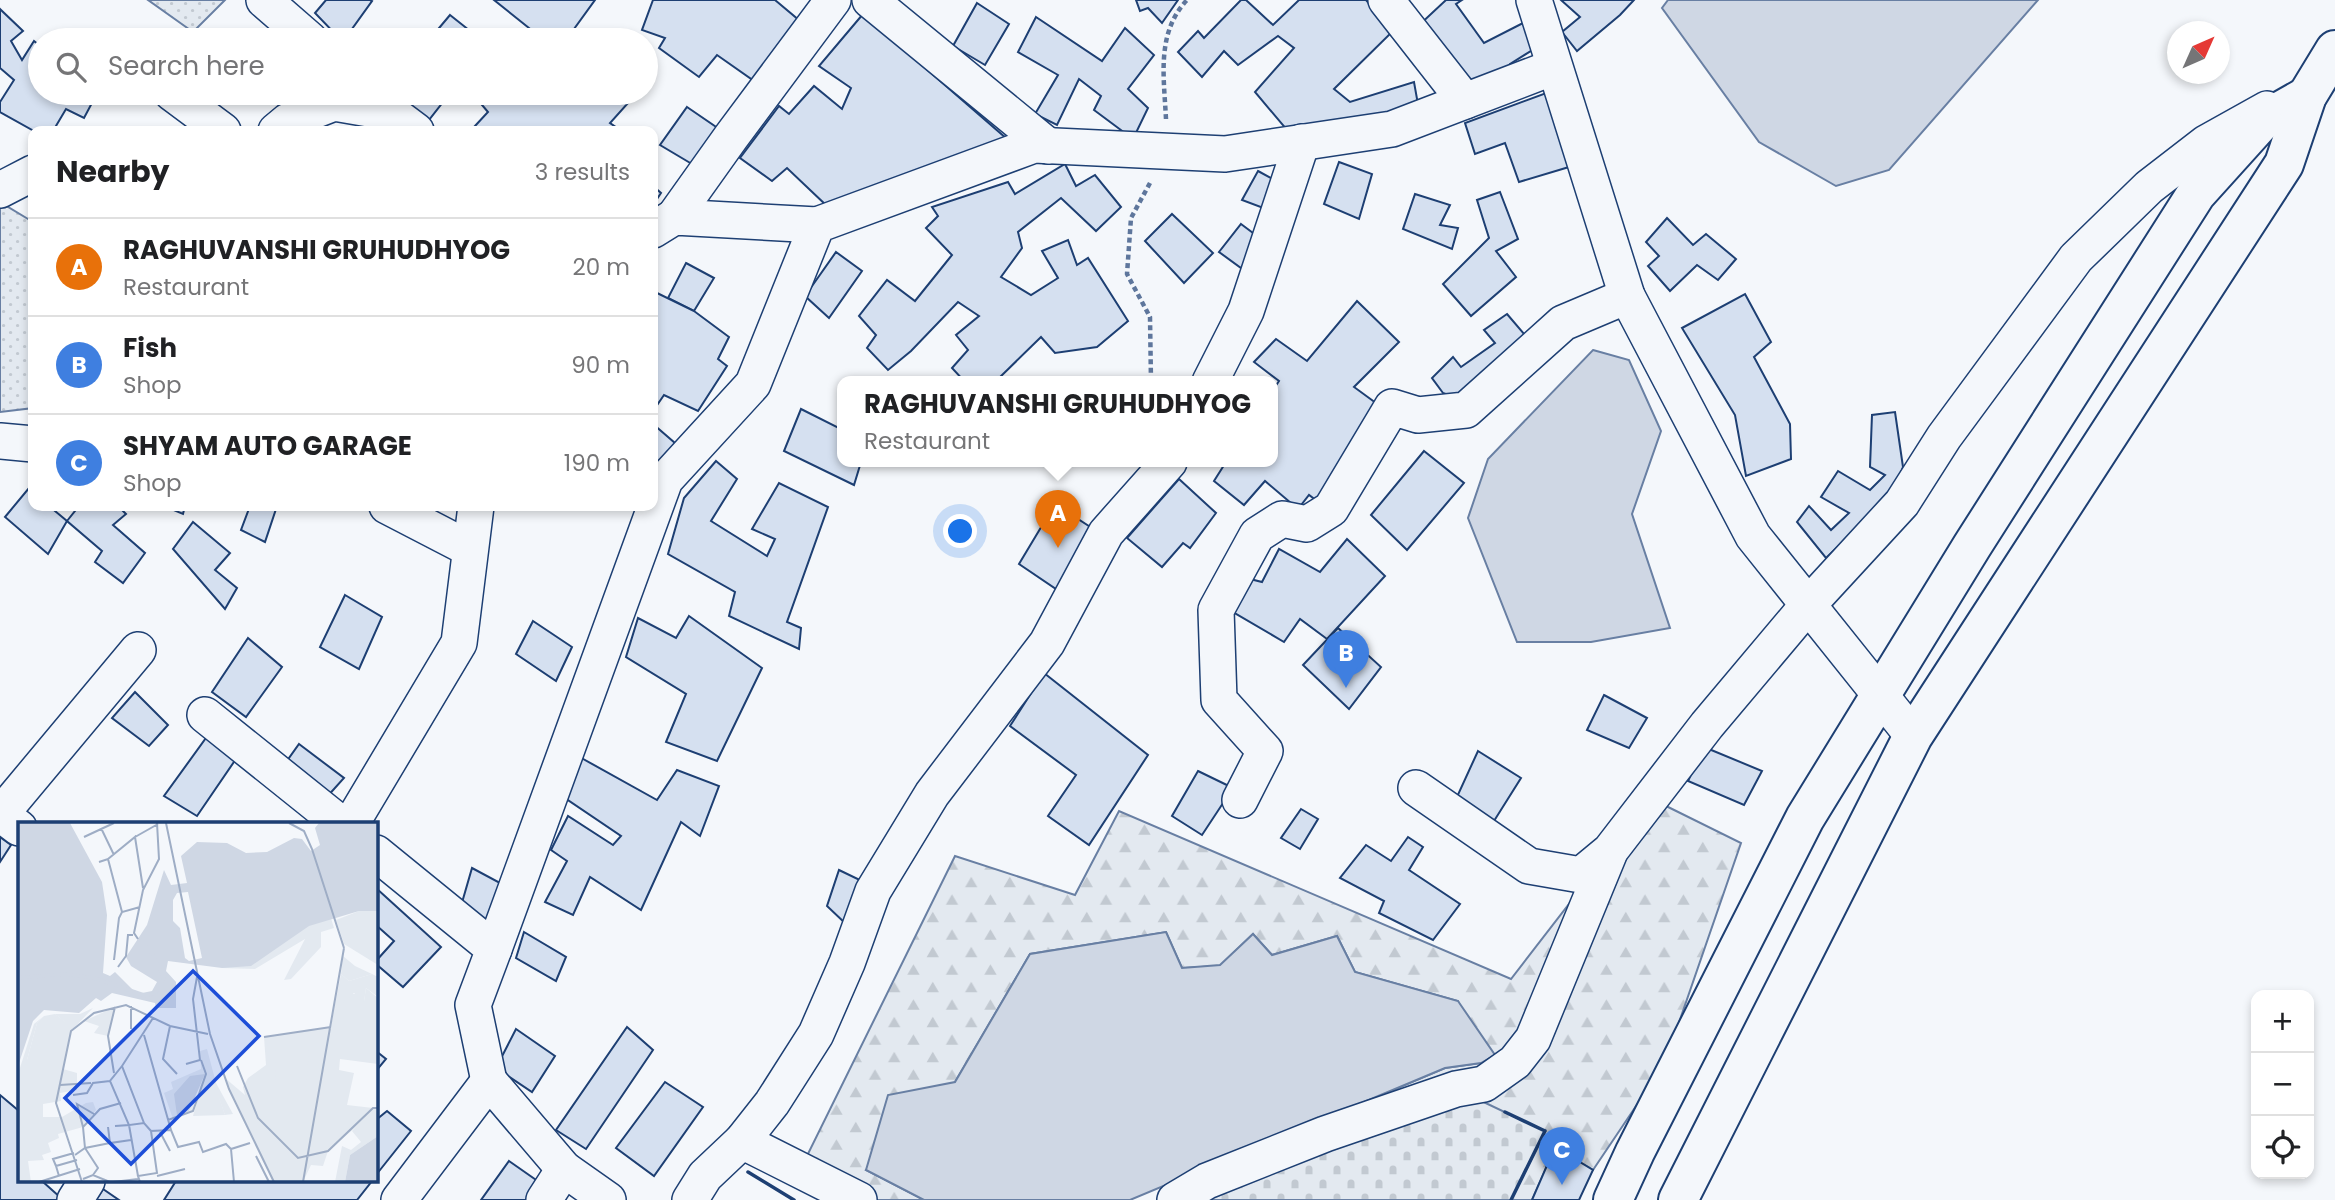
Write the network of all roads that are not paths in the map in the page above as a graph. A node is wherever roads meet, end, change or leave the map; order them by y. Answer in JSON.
{"nodes":[{"id":1,"x":264,"y":0,"type":"edge"},
{"id":2,"x":833,"y":0,"type":"edge"},
{"id":3,"x":870,"y":0,"type":"edge"},
{"id":4,"x":1385,"y":0,"type":"edge"},
{"id":5,"x":1534,"y":0,"type":"edge"},
{"id":6,"x":296,"y":28,"type":"edge"},
{"id":7,"x":2335,"y":50,"type":"edge"},
{"id":8,"x":1554,"y":67,"type":"junction"},
{"id":9,"x":2307,"y":96,"type":"junction"},
{"id":10,"x":1465,"y":101,"type":"junction"},
{"id":11,"x":188,"y":105,"type":"edge"},
{"id":12,"x":329,"y":105,"type":"edge"},
{"id":13,"x":347,"y":105,"type":"edge"},
{"id":14,"x":392,"y":112,"type":"edge"},
{"id":15,"x":216,"y":126,"type":"edge"},
{"id":16,"x":282,"y":126,"type":"edge"},
{"id":17,"x":1302,"y":142,"type":"junction"},
{"id":18,"x":1048,"y":146,"type":"junction"},
{"id":19,"x":28,"y":176,"type":"edge"},
{"id":20,"x":0,"y":190,"type":"edge"},
{"id":21,"x":664,"y":224,"type":"edge"},
{"id":22,"x":817,"y":225,"type":"junction"},
{"id":23,"x":1627,"y":296,"type":"junction"},
{"id":24,"x":1213,"y":376,"type":"edge"},
{"id":25,"x":0,"y":441,"type":"edge"},
{"id":26,"x":28,"y":444,"type":"edge"},
{"id":27,"x":1165,"y":467,"type":"edge"},
{"id":28,"x":658,"y":499,"type":"edge"},
{"id":29,"x":397,"y":511,"type":"edge"},
{"id":30,"x":475,"y":511,"type":"edge"},
{"id":31,"x":654,"y":511,"type":"edge"},
{"id":32,"x":470,"y":549,"type":"junction"},
{"id":33,"x":1808,"y":605,"type":"junction"},
{"id":34,"x":138,"y":650,"type":"dead end"},
{"id":35,"x":1880,"y":695,"type":"junction"},
{"id":36,"x":205,"y":715,"type":"dead end"},
{"id":37,"x":1913,"y":736,"type":"junction"},
{"id":38,"x":1416,"y":789,"type":"dead end"},
{"id":39,"x":1240,"y":800,"type":"dead end"},
{"id":40,"x":7,"y":818,"type":"edge"},
{"id":41,"x":339,"y":822,"type":"edge"},
{"id":42,"x":352,"y":822,"type":"edge"},
{"id":43,"x":1609,"y":852,"type":"junction"},
{"id":44,"x":378,"y":854,"type":"edge"},
{"id":45,"x":494,"y":949,"type":"junction"},
{"id":46,"x":489,"y":1081,"type":"junction"},
{"id":47,"x":742,"y":1141,"type":"junction"},
{"id":48,"x":564,"y":1168,"type":"junction"},
{"id":49,"x":86,"y":1182,"type":"edge"},
{"id":50,"x":75,"y":1200,"type":"edge"},
{"id":51,"x":399,"y":1200,"type":"edge"},
{"id":52,"x":544,"y":1200,"type":"edge"},
{"id":53,"x":608,"y":1200,"type":"edge"},
{"id":54,"x":690,"y":1200,"type":"edge"},
{"id":55,"x":859,"y":1200,"type":"edge"},
{"id":56,"x":1175,"y":1200,"type":"edge"},
{"id":57,"x":1613,"y":1200,"type":"edge"},
{"id":58,"x":1678,"y":1200,"type":"edge"}],
"edges":[{"from":1,"to":6,"type":"street"},
{"from":2,"to":21,"type":"street"},
{"from":3,"to":18,"type":"street"},
{"from":4,"to":10,"type":"street"},
{"from":5,"to":8,"type":"street"},
{"from":7,"to":9,"type":"highway"},
{"from":8,"to":10,"type":"street"},
{"from":8,"to":23,"type":"street"},
{"from":9,"to":33,"type":"street"},
{"from":9,"to":35,"type":"highway"},
{"from":9,"to":37,"type":"highway"},
{"from":10,"to":17,"type":"street"},
{"from":11,"to":15,"type":"street"},
{"from":12,"to":16,"type":"street"},
{"from":13,"to":14,"type":"street"},
{"from":17,"to":18,"type":"street"},
{"from":17,"to":24,"type":"street"},
{"from":18,"to":22,"type":"street"},
{"from":19,"to":20,"type":"street"},
{"from":21,"to":22,"type":"street"},
{"from":22,"to":28,"type":"street"},
{"from":23,"to":33,"type":"street"},
{"from":23,"to":39,"type":"street"},
{"from":25,"to":26,"type":"street"},
{"from":27,"to":47,"type":"street"},
{"from":29,"to":32,"type":"street"},
{"from":30,"to":32,"type":"street"},
{"from":31,"to":45,"type":"street"},
{"from":32,"to":42,"type":"street"},
{"from":33,"to":35,"type":"street"},
{"from":33,"to":43,"type":"street"},
{"from":34,"to":40,"type":"street"},
{"from":35,"to":37,"type":"street"},
{"from":35,"to":57,"type":"highway"},
{"from":36,"to":41,"type":"street"},
{"from":37,"to":58,"type":"highway"},
{"from":38,"to":43,"type":"street"},
{"from":43,"to":56,"type":"street"},
{"from":44,"to":45,"type":"street"},
{"from":45,"to":46,"type":"street"},
{"from":46,"to":48,"type":"street"},
{"from":46,"to":51,"type":"street"},
{"from":47,"to":54,"type":"street"},
{"from":47,"to":55,"type":"street"},
{"from":48,"to":52,"type":"street"},
{"from":48,"to":53,"type":"street"},
{"from":49,"to":50,"type":"street"}]}
